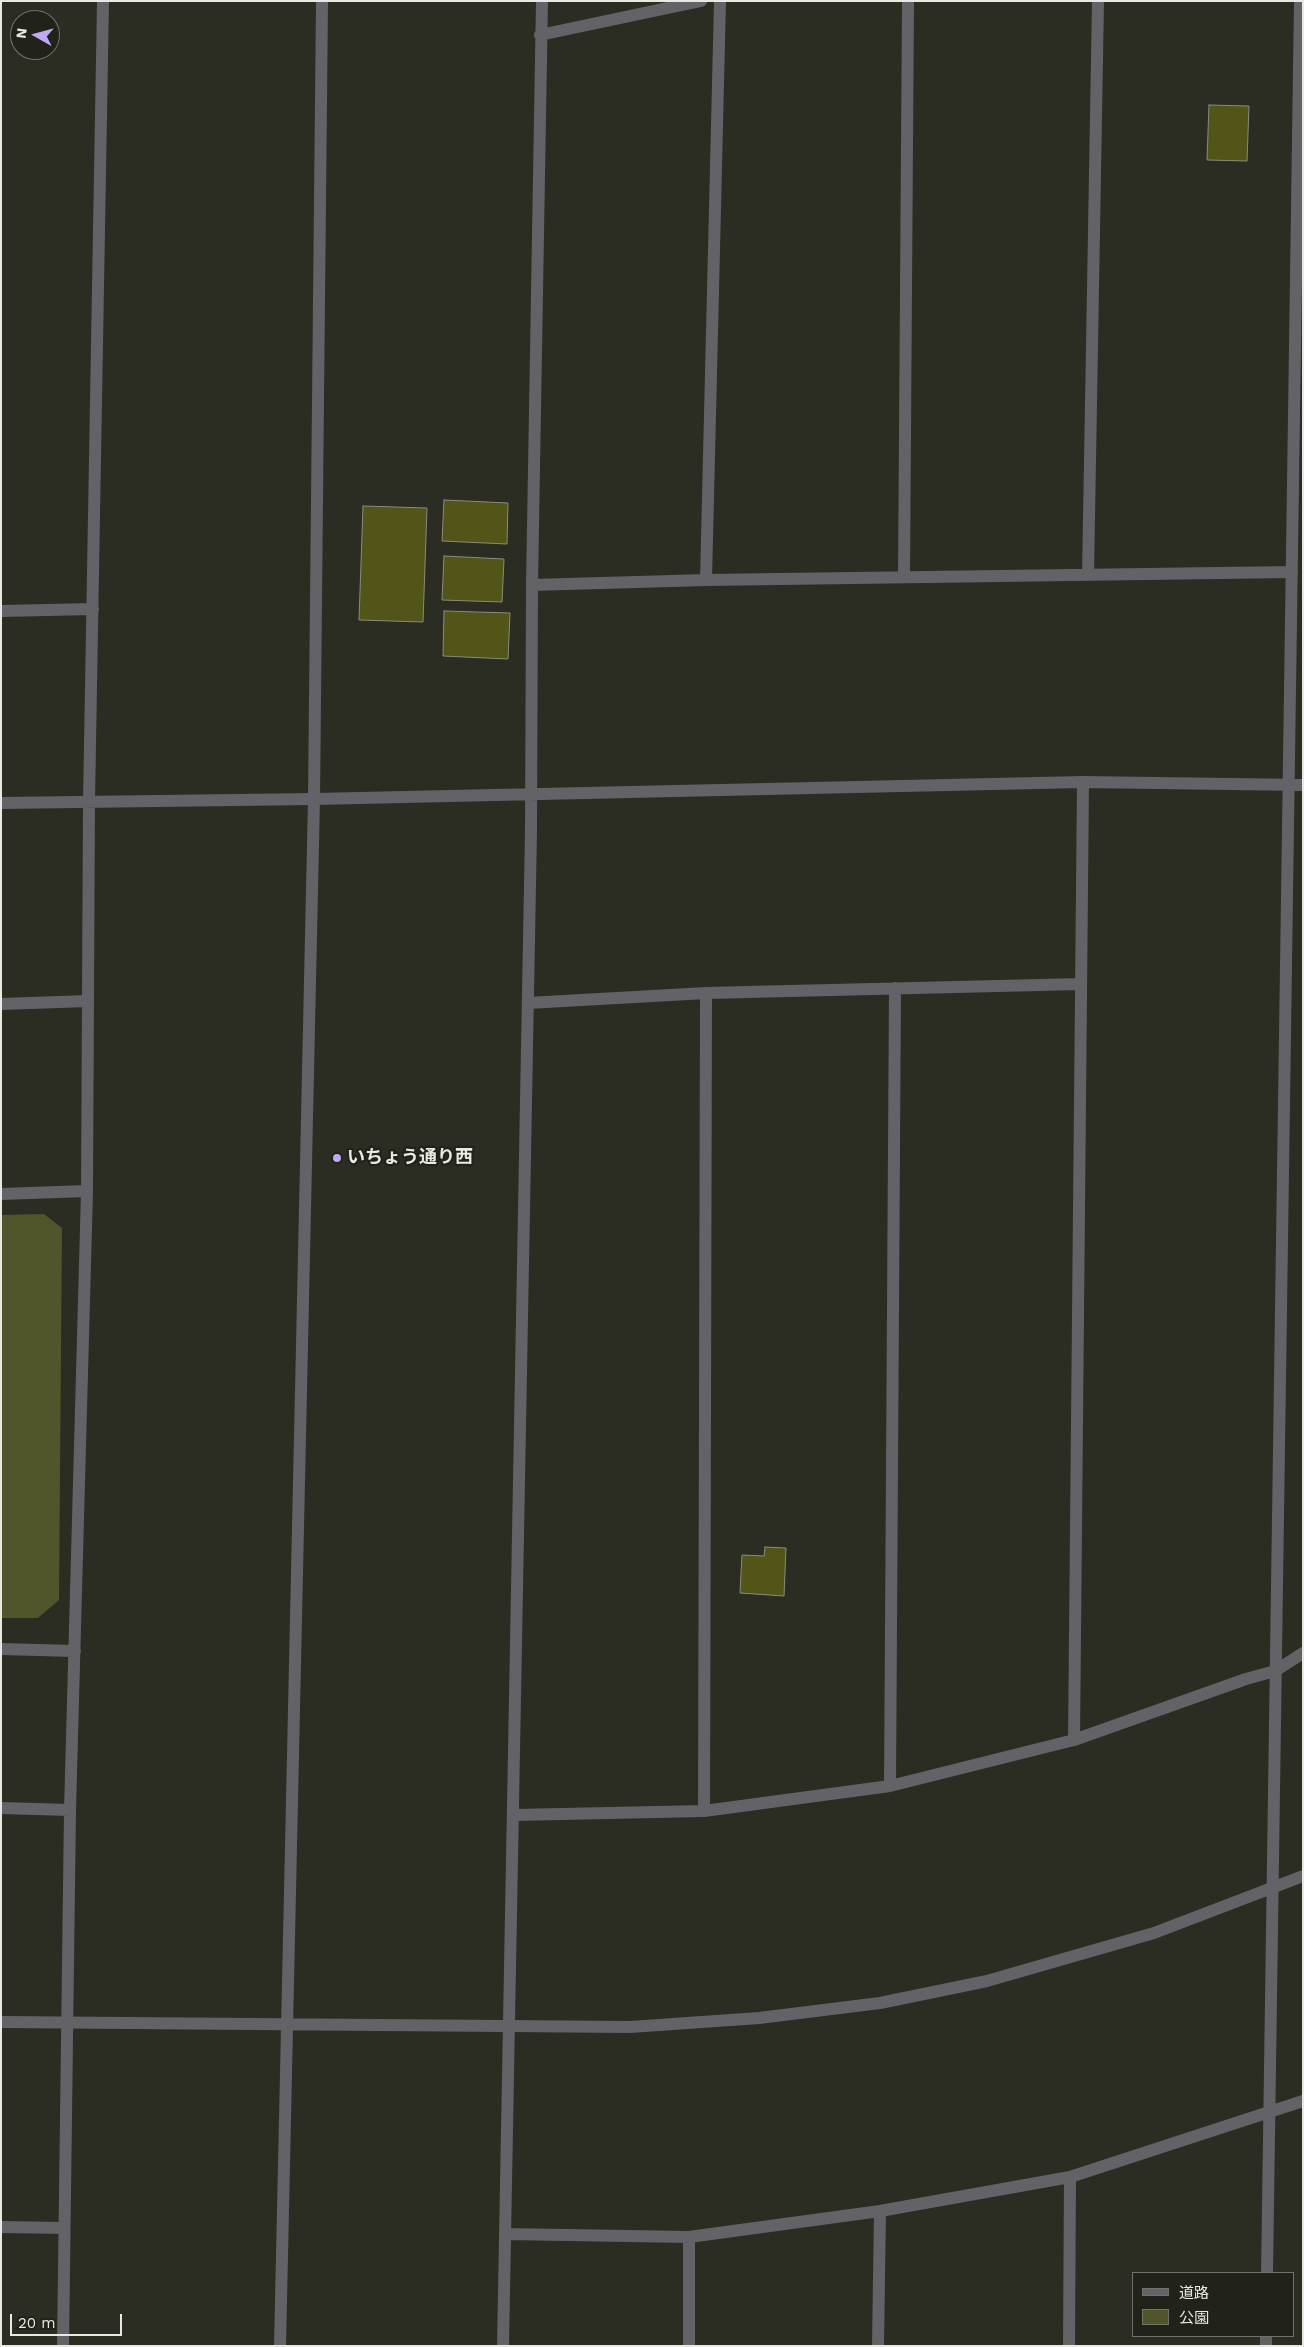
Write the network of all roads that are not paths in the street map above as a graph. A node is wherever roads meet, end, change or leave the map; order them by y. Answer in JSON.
{"nodes":[{"id":1,"x":103,"y":1,"type":"edge"},
{"id":2,"x":322,"y":1,"type":"edge"},
{"id":3,"x":542,"y":1,"type":"edge"},
{"id":4,"x":701,"y":1,"type":"edge"},
{"id":5,"x":720,"y":1,"type":"edge"},
{"id":6,"x":908,"y":1,"type":"edge"},
{"id":7,"x":1098,"y":1,"type":"edge"},
{"id":8,"x":1300,"y":1,"type":"edge"},
{"id":9,"x":540,"y":35,"type":"junction"},
{"id":10,"x":1292,"y":572,"type":"junction"},
{"id":11,"x":1088,"y":575,"type":"junction"},
{"id":12,"x":904,"y":577,"type":"junction"},
{"id":13,"x":706,"y":580,"type":"junction"},
{"id":14,"x":532,"y":585,"type":"junction"},
{"id":15,"x":93,"y":609,"type":"junction"},
{"id":16,"x":1,"y":611,"type":"edge"},
{"id":17,"x":1083,"y":782,"type":"junction"},
{"id":18,"x":1303,"y":785,"type":"edge"},
{"id":19,"x":1289,"y":786,"type":"junction"},
{"id":20,"x":531,"y":794,"type":"junction"},
{"id":21,"x":314,"y":799,"type":"junction"},
{"id":22,"x":89,"y":801,"type":"junction"},
{"id":23,"x":1,"y":803,"type":"edge"},
{"id":24,"x":1081,"y":984,"type":"junction"},
{"id":25,"x":895,"y":988,"type":"junction"},
{"id":26,"x":706,"y":993,"type":"junction"},
{"id":27,"x":88,"y":1001,"type":"junction"},
{"id":28,"x":528,"y":1003,"type":"junction"},
{"id":29,"x":1,"y":1004,"type":"edge"},
{"id":30,"x":87,"y":1191,"type":"junction"},
{"id":31,"x":1,"y":1194,"type":"edge"},
{"id":32,"x":1,"y":1649,"type":"edge"},
{"id":33,"x":75,"y":1651,"type":"junction"},
{"id":34,"x":1303,"y":1653,"type":"edge"},
{"id":35,"x":1275,"y":1671,"type":"junction"},
{"id":36,"x":1074,"y":1740,"type":"junction"},
{"id":37,"x":890,"y":1786,"type":"junction"},
{"id":38,"x":1,"y":1808,"type":"edge"},
{"id":39,"x":70,"y":1810,"type":"junction"},
{"id":40,"x":704,"y":1811,"type":"junction"},
{"id":41,"x":514,"y":1815,"type":"junction"},
{"id":42,"x":1303,"y":1876,"type":"edge"},
{"id":43,"x":1271,"y":1890,"type":"junction"},
{"id":44,"x":1,"y":2022,"type":"edge"},
{"id":45,"x":67,"y":2023,"type":"junction"},
{"id":46,"x":287,"y":2024,"type":"junction"},
{"id":47,"x":508,"y":2027,"type":"junction"},
{"id":48,"x":1303,"y":2101,"type":"edge"},
{"id":49,"x":1269,"y":2114,"type":"junction"},
{"id":50,"x":1070,"y":2177,"type":"junction"},
{"id":51,"x":880,"y":2211,"type":"junction"},
{"id":52,"x":1,"y":2227,"type":"edge"},
{"id":53,"x":64,"y":2228,"type":"junction"},
{"id":54,"x":506,"y":2234,"type":"junction"},
{"id":55,"x":689,"y":2237,"type":"junction"},
{"id":56,"x":1267,"y":2272,"type":"edge"},
{"id":57,"x":63,"y":2346,"type":"edge"},
{"id":58,"x":280,"y":2346,"type":"edge"},
{"id":59,"x":503,"y":2346,"type":"edge"},
{"id":60,"x":689,"y":2346,"type":"edge"},
{"id":61,"x":878,"y":2346,"type":"edge"},
{"id":62,"x":1069,"y":2346,"type":"edge"}],
"edges":[{"from":1,"to":15,"type":"street"},
{"from":2,"to":21,"type":"street"},
{"from":3,"to":9,"type":"street"},
{"from":4,"to":9,"type":"street"},
{"from":5,"to":13,"type":"street"},
{"from":6,"to":12,"type":"street"},
{"from":7,"to":11,"type":"street"},
{"from":8,"to":10,"type":"street"},
{"from":9,"to":14,"type":"street"},
{"from":10,"to":11,"type":"street"},
{"from":10,"to":19,"type":"street"},
{"from":11,"to":12,"type":"street"},
{"from":12,"to":13,"type":"street"},
{"from":13,"to":14,"type":"street"},
{"from":14,"to":20,"type":"street"},
{"from":15,"to":16,"type":"street"},
{"from":15,"to":22,"type":"street"},
{"from":17,"to":19,"type":"street"},
{"from":17,"to":20,"type":"street"},
{"from":17,"to":24,"type":"street"},
{"from":18,"to":19,"type":"street"},
{"from":19,"to":35,"type":"street"},
{"from":20,"to":21,"type":"street"},
{"from":20,"to":28,"type":"street"},
{"from":21,"to":22,"type":"street"},
{"from":21,"to":46,"type":"street"},
{"from":22,"to":23,"type":"street"},
{"from":22,"to":27,"type":"street"},
{"from":24,"to":25,"type":"street"},
{"from":24,"to":36,"type":"street"},
{"from":25,"to":26,"type":"street"},
{"from":25,"to":37,"type":"street"},
{"from":26,"to":28,"type":"street"},
{"from":26,"to":40,"type":"street"},
{"from":27,"to":29,"type":"street"},
{"from":27,"to":30,"type":"street"},
{"from":28,"to":41,"type":"street"},
{"from":30,"to":31,"type":"street"},
{"from":30,"to":33,"type":"street"},
{"from":32,"to":33,"type":"street"},
{"from":33,"to":39,"type":"street"},
{"from":34,"to":35,"type":"street"},
{"from":35,"to":36,"type":"street"},
{"from":35,"to":43,"type":"street"},
{"from":36,"to":37,"type":"street"},
{"from":37,"to":40,"type":"street"},
{"from":38,"to":39,"type":"street"},
{"from":39,"to":45,"type":"street"},
{"from":40,"to":41,"type":"street"},
{"from":41,"to":47,"type":"street"},
{"from":42,"to":43,"type":"street"},
{"from":43,"to":47,"type":"street"},
{"from":43,"to":49,"type":"street"},
{"from":44,"to":45,"type":"street"},
{"from":45,"to":46,"type":"street"},
{"from":45,"to":53,"type":"street"},
{"from":46,"to":47,"type":"street"},
{"from":46,"to":58,"type":"street"},
{"from":47,"to":54,"type":"street"},
{"from":48,"to":49,"type":"street"},
{"from":49,"to":50,"type":"street"},
{"from":49,"to":56,"type":"street"},
{"from":50,"to":51,"type":"street"},
{"from":50,"to":62,"type":"street"},
{"from":51,"to":55,"type":"street"},
{"from":51,"to":61,"type":"street"},
{"from":52,"to":53,"type":"street"},
{"from":53,"to":57,"type":"street"},
{"from":54,"to":55,"type":"street"},
{"from":54,"to":59,"type":"street"},
{"from":55,"to":60,"type":"street"}]}
